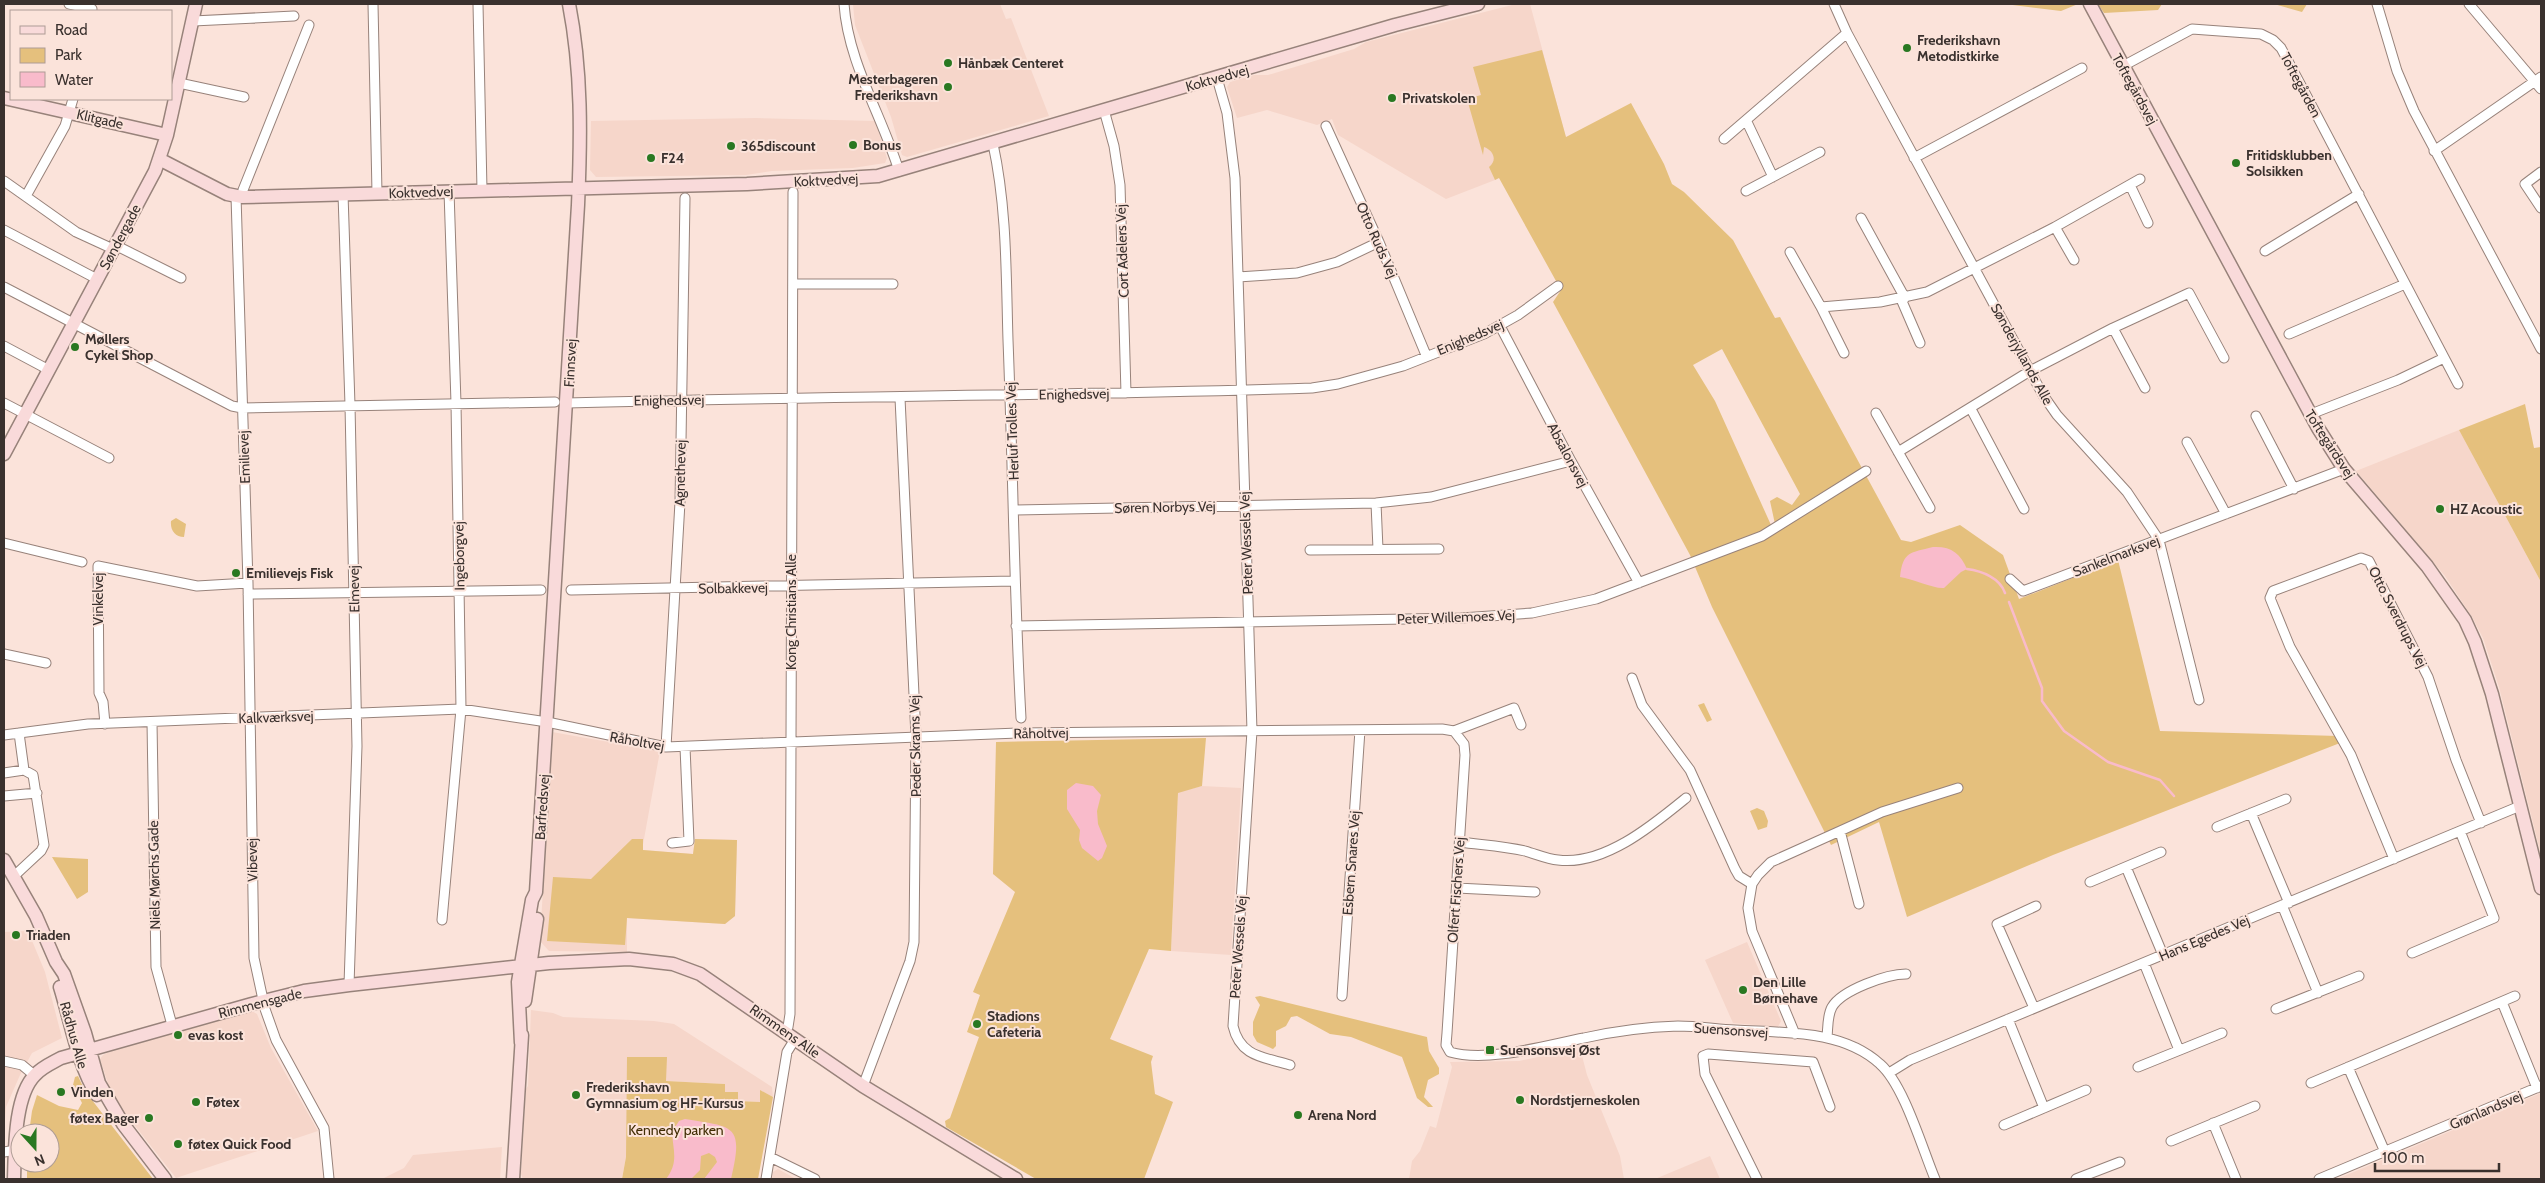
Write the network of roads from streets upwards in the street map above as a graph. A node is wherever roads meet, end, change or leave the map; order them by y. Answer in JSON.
{"nodes":[{"id":1,"x":69,"y":4,"type":"edge"},
{"id":2,"x":196,"y":4,"type":"edge"},
{"id":3,"x":373,"y":4,"type":"edge"},
{"id":4,"x":478,"y":4,"type":"edge"},
{"id":5,"x":569,"y":4,"type":"edge"},
{"id":6,"x":844,"y":4,"type":"edge"},
{"id":7,"x":1478,"y":4,"type":"edge"},
{"id":8,"x":1834,"y":4,"type":"edge"},
{"id":9,"x":2090,"y":4,"type":"edge"},
{"id":10,"x":2377,"y":4,"type":"edge"},
{"id":11,"x":2469,"y":4,"type":"edge"},
{"id":12,"x":92,"y":8,"type":"edge"},
{"id":13,"x":294,"y":16,"type":"dead end"},
{"id":14,"x":193,"y":21,"type":"junction"},
{"id":15,"x":309,"y":25,"type":"dead end"},
{"id":16,"x":1847,"y":33,"type":"junction"},
{"id":17,"x":2123,"y":66,"type":"junction"},
{"id":18,"x":2082,"y":68,"type":"dead end"},
{"id":19,"x":1216,"y":78,"type":"junction"},
{"id":20,"x":2539,"y":82,"type":"edge"},
{"id":21,"x":179,"y":83,"type":"junction"},
{"id":22,"x":244,"y":98,"type":"dead end"},
{"id":23,"x":13,"y":100,"type":"edge"},
{"id":24,"x":73,"y":100,"type":"edge"},
{"id":25,"x":1104,"y":110,"type":"junction"},
{"id":26,"x":71,"y":113,"type":"junction"},
{"id":27,"x":1747,"y":122,"type":"junction"},
{"id":28,"x":1326,"y":126,"type":"dead end"},
{"id":29,"x":167,"y":135,"type":"junction"},
{"id":30,"x":1724,"y":139,"type":"dead end"},
{"id":31,"x":993,"y":144,"type":"junction"},
{"id":32,"x":2434,"y":151,"type":"junction"},
{"id":33,"x":1820,"y":152,"type":"dead end"},
{"id":34,"x":1914,"y":158,"type":"junction"},
{"id":35,"x":159,"y":159,"type":"junction"},
{"id":36,"x":899,"y":171,"type":"junction"},
{"id":37,"x":2541,"y":172,"type":"edge"},
{"id":38,"x":1773,"y":177,"type":"junction"},
{"id":39,"x":2140,"y":179,"type":"dead end"},
{"id":40,"x":4,"y":181,"type":"edge"},
{"id":41,"x":2130,"y":185,"type":"junction"},
{"id":42,"x":579,"y":187,"type":"junction"},
{"id":43,"x":482,"y":190,"type":"junction"},
{"id":44,"x":449,"y":191,"type":"junction"},
{"id":45,"x":1746,"y":191,"type":"dead end"},
{"id":46,"x":794,"y":192,"type":"dead end"},
{"id":47,"x":377,"y":193,"type":"junction"},
{"id":48,"x":343,"y":194,"type":"junction"},
{"id":49,"x":2359,"y":194,"type":"junction"},
{"id":50,"x":26,"y":196,"type":"junction"},
{"id":51,"x":239,"y":197,"type":"junction"},
{"id":52,"x":685,"y":198,"type":"dead end"},
{"id":53,"x":2541,"y":208,"type":"edge"},
{"id":54,"x":1861,"y":218,"type":"dead end"},
{"id":55,"x":2148,"y":223,"type":"dead end"},
{"id":56,"x":2055,"y":227,"type":"junction"},
{"id":57,"x":4,"y":230,"type":"edge"},
{"id":58,"x":1379,"y":242,"type":"junction"},
{"id":59,"x":114,"y":247,"type":"junction"},
{"id":60,"x":2265,"y":251,"type":"dead end"},
{"id":61,"x":1790,"y":252,"type":"dead end"},
{"id":62,"x":2074,"y":260,"type":"dead end"},
{"id":63,"x":1974,"y":268,"type":"junction"},
{"id":64,"x":1238,"y":277,"type":"junction"},
{"id":65,"x":182,"y":278,"type":"dead end"},
{"id":66,"x":97,"y":279,"type":"junction"},
{"id":67,"x":793,"y":284,"type":"junction"},
{"id":68,"x":893,"y":284,"type":"dead end"},
{"id":69,"x":2405,"y":284,"type":"junction"},
{"id":70,"x":1558,"y":286,"type":"dead end"},
{"id":71,"x":4,"y":287,"type":"edge"},
{"id":72,"x":1903,"y":298,"type":"junction"},
{"id":73,"x":1821,"y":307,"type":"junction"},
{"id":74,"x":74,"y":324,"type":"junction"},
{"id":75,"x":1500,"y":326,"type":"junction"},
{"id":76,"x":2113,"y":328,"type":"junction"},
{"id":77,"x":2288,"y":334,"type":"dead end"},
{"id":78,"x":1920,"y":343,"type":"dead end"},
{"id":79,"x":4,"y":346,"type":"edge"},
{"id":80,"x":2541,"y":349,"type":"edge"},
{"id":81,"x":1844,"y":352,"type":"dead end"},
{"id":82,"x":1426,"y":355,"type":"junction"},
{"id":83,"x":2224,"y":358,"type":"dead end"},
{"id":84,"x":2444,"y":358,"type":"junction"},
{"id":85,"x":49,"y":370,"type":"junction"},
{"id":86,"x":2030,"y":371,"type":"junction"},
{"id":87,"x":2458,"y":384,"type":"dead end"},
{"id":88,"x":2145,"y":388,"type":"dead end"},
{"id":89,"x":1241,"y":390,"type":"junction"},
{"id":90,"x":1126,"y":393,"type":"junction"},
{"id":91,"x":1011,"y":396,"type":"junction"},
{"id":92,"x":792,"y":398,"type":"junction"},
{"id":93,"x":900,"y":398,"type":"junction"},
{"id":94,"x":682,"y":400,"type":"junction"},
{"id":95,"x":561,"y":402,"type":"junction"},
{"id":96,"x":4,"y":403,"type":"edge"},
{"id":97,"x":456,"y":403,"type":"junction"},
{"id":98,"x":350,"y":405,"type":"junction"},
{"id":99,"x":242,"y":408,"type":"junction"},
{"id":100,"x":1971,"y":409,"type":"junction"},
{"id":101,"x":1876,"y":413,"type":"dead end"},
{"id":102,"x":26,"y":414,"type":"junction"},
{"id":103,"x":2311,"y":414,"type":"junction"},
{"id":104,"x":2256,"y":416,"type":"dead end"},
{"id":105,"x":2187,"y":442,"type":"dead end"},
{"id":106,"x":1898,"y":452,"type":"junction"},
{"id":107,"x":4,"y":454,"type":"edge"},
{"id":108,"x":109,"y":458,"type":"dead end"},
{"id":109,"x":1571,"y":461,"type":"junction"},
{"id":110,"x":2344,"y":469,"type":"junction"},
{"id":111,"x":1866,"y":471,"type":"dead end"},
{"id":112,"x":2294,"y":489,"type":"junction"},
{"id":113,"x":1376,"y":503,"type":"junction"},
{"id":114,"x":1244,"y":505,"type":"junction"},
{"id":115,"x":1930,"y":508,"type":"dead end"},
{"id":116,"x":2024,"y":509,"type":"dead end"},
{"id":117,"x":1015,"y":510,"type":"junction"},
{"id":118,"x":2226,"y":514,"type":"junction"},
{"id":119,"x":2159,"y":540,"type":"junction"},
{"id":120,"x":4,"y":542,"type":"edge"},
{"id":121,"x":1378,"y":549,"type":"junction"},
{"id":122,"x":1439,"y":549,"type":"dead end"},
{"id":123,"x":1310,"y":550,"type":"dead end"},
{"id":124,"x":82,"y":562,"type":"dead end"},
{"id":125,"x":2010,"y":578,"type":"dead end"},
{"id":126,"x":1014,"y":581,"type":"junction"},
{"id":127,"x":248,"y":583,"type":"junction"},
{"id":128,"x":1639,"y":583,"type":"junction"},
{"id":129,"x":910,"y":584,"type":"junction"},
{"id":130,"x":791,"y":587,"type":"junction"},
{"id":131,"x":676,"y":588,"type":"junction"},
{"id":132,"x":541,"y":590,"type":"dead end"},
{"id":133,"x":571,"y":590,"type":"dead end"},
{"id":134,"x":459,"y":592,"type":"junction"},
{"id":135,"x":355,"y":593,"type":"junction"},
{"id":136,"x":248,"y":594,"type":"junction"},
{"id":137,"x":1249,"y":622,"type":"junction"},
{"id":138,"x":1016,"y":626,"type":"junction"},
{"id":139,"x":4,"y":654,"type":"edge"},
{"id":140,"x":46,"y":663,"type":"dead end"},
{"id":141,"x":1632,"y":678,"type":"dead end"},
{"id":142,"x":2199,"y":700,"type":"dead end"},
{"id":143,"x":461,"y":709,"type":"junction"},
{"id":144,"x":356,"y":714,"type":"junction"},
{"id":145,"x":250,"y":718,"type":"junction"},
{"id":146,"x":1021,"y":718,"type":"dead end"},
{"id":147,"x":152,"y":722,"type":"junction"},
{"id":148,"x":547,"y":722,"type":"junction"},
{"id":149,"x":105,"y":724,"type":"junction"},
{"id":150,"x":1521,"y":725,"type":"dead end"},
{"id":151,"x":1360,"y":730,"type":"junction"},
{"id":152,"x":1252,"y":731,"type":"junction"},
{"id":153,"x":1454,"y":731,"type":"junction"},
{"id":154,"x":19,"y":733,"type":"junction"},
{"id":155,"x":4,"y":735,"type":"edge"},
{"id":156,"x":916,"y":737,"type":"junction"},
{"id":157,"x":791,"y":741,"type":"junction"},
{"id":158,"x":666,"y":746,"type":"junction"},
{"id":159,"x":685,"y":747,"type":"junction"},
{"id":160,"x":24,"y":770,"type":"junction"},
{"id":161,"x":4,"y":773,"type":"edge"},
{"id":162,"x":1958,"y":788,"type":"dead end"},
{"id":163,"x":37,"y":793,"type":"junction"},
{"id":164,"x":4,"y":796,"type":"edge"},
{"id":165,"x":1686,"y":798,"type":"dead end"},
{"id":166,"x":2286,"y":799,"type":"dead end"},
{"id":167,"x":2520,"y":806,"type":"junction"},
{"id":168,"x":2251,"y":813,"type":"junction"},
{"id":169,"x":2481,"y":823,"type":"junction"},
{"id":170,"x":2217,"y":828,"type":"dead end"},
{"id":171,"x":1840,"y":830,"type":"junction"},
{"id":172,"x":2460,"y":831,"type":"junction"},
{"id":173,"x":1460,"y":842,"type":"junction"},
{"id":174,"x":672,"y":843,"type":"dead end"},
{"id":175,"x":2161,"y":852,"type":"dead end"},
{"id":176,"x":2394,"y":859,"type":"junction"},
{"id":177,"x":4,"y":860,"type":"edge"},
{"id":178,"x":2126,"y":867,"type":"junction"},
{"id":179,"x":8,"y":873,"type":"edge"},
{"id":180,"x":2090,"y":882,"type":"dead end"},
{"id":181,"x":1752,"y":884,"type":"junction"},
{"id":182,"x":1457,"y":888,"type":"junction"},
{"id":183,"x":2541,"y":888,"type":"edge"},
{"id":184,"x":1535,"y":892,"type":"dead end"},
{"id":185,"x":1859,"y":904,"type":"dead end"},
{"id":186,"x":2285,"y":904,"type":"junction"},
{"id":187,"x":2036,"y":906,"type":"dead end"},
{"id":188,"x":442,"y":920,"type":"dead end"},
{"id":189,"x":2412,"y":953,"type":"dead end"},
{"id":190,"x":2162,"y":955,"type":"junction"},
{"id":191,"x":2144,"y":963,"type":"junction"},
{"id":192,"x":526,"y":965,"type":"junction"},
{"id":193,"x":1906,"y":974,"type":"dead end"},
{"id":194,"x":2359,"y":976,"type":"dead end"},
{"id":195,"x":349,"y":985,"type":"junction"},
{"id":196,"x":2318,"y":993,"type":"junction"},
{"id":197,"x":1342,"y":996,"type":"dead end"},
{"id":198,"x":2515,"y":996,"type":"dead end"},
{"id":199,"x":263,"y":1001,"type":"junction"},
{"id":200,"x":2502,"y":1002,"type":"junction"},
{"id":201,"x":2034,"y":1008,"type":"junction"},
{"id":202,"x":2276,"y":1009,"type":"dead end"},
{"id":203,"x":2008,"y":1019,"type":"junction"},
{"id":204,"x":172,"y":1025,"type":"junction"},
{"id":205,"x":2222,"y":1033,"type":"dead end"},
{"id":206,"x":1795,"y":1034,"type":"junction"},
{"id":207,"x":790,"y":1035,"type":"junction"},
{"id":208,"x":1826,"y":1038,"type":"junction"},
{"id":209,"x":2179,"y":1050,"type":"junction"},
{"id":210,"x":84,"y":1052,"type":"junction"},
{"id":211,"x":1450,"y":1052,"type":"joint"},
{"id":212,"x":4,"y":1061,"type":"edge"},
{"id":213,"x":1290,"y":1065,"type":"dead end"},
{"id":214,"x":2138,"y":1067,"type":"dead end"},
{"id":215,"x":2348,"y":1067,"type":"junction"},
{"id":216,"x":1889,"y":1073,"type":"junction"},
{"id":217,"x":34,"y":1075,"type":"junction"},
{"id":218,"x":2311,"y":1083,"type":"dead end"},
{"id":219,"x":863,"y":1086,"type":"junction"},
{"id":220,"x":2539,"y":1087,"type":"edge"},
{"id":221,"x":2086,"y":1090,"type":"dead end"},
{"id":222,"x":2255,"y":1106,"type":"dead end"},
{"id":223,"x":1830,"y":1107,"type":"dead end"},
{"id":224,"x":2044,"y":1108,"type":"junction"},
{"id":225,"x":17,"y":1123,"type":"edge"},
{"id":226,"x":2213,"y":1123,"type":"junction"},
{"id":227,"x":2004,"y":1125,"type":"dead end"},
{"id":228,"x":2171,"y":1141,"type":"dead end"},
{"id":229,"x":2385,"y":1152,"type":"junction"},
{"id":230,"x":770,"y":1157,"type":"junction"},
{"id":231,"x":2120,"y":1162,"type":"dead end"},
{"id":232,"x":165,"y":1179,"type":"edge"},
{"id":233,"x":328,"y":1179,"type":"edge"},
{"id":234,"x":513,"y":1179,"type":"edge"},
{"id":235,"x":766,"y":1179,"type":"edge"},
{"id":236,"x":815,"y":1179,"type":"edge"},
{"id":237,"x":1016,"y":1179,"type":"edge"},
{"id":238,"x":1758,"y":1179,"type":"edge"},
{"id":239,"x":1936,"y":1179,"type":"edge"},
{"id":240,"x":2076,"y":1179,"type":"edge"},
{"id":241,"x":2236,"y":1179,"type":"edge"},
{"id":242,"x":2319,"y":1179,"type":"edge"}],
"edges":[{"from":1,"to":12,"type":"street"},
{"from":2,"to":14,"type":"street","name":"Søndergade"},
{"from":3,"to":47,"type":"street"},
{"from":4,"to":43,"type":"street"},
{"from":5,"to":42,"type":"street","name":"Finnsvej"},
{"from":6,"to":36,"type":"street"},
{"from":7,"to":19,"type":"street","name":"Koktvedvej"},
{"from":8,"to":16,"type":"street","name":"Sønderjyllands Alle"},
{"from":9,"to":17,"type":"street","name":"Toftegårdsvej"},
{"from":10,"to":32,"type":"street"},
{"from":11,"to":20,"type":"street"},
{"from":13,"to":14,"type":"street"},
{"from":14,"to":21,"type":"street","name":"Søndergade"},
{"from":15,"to":51,"type":"street","name":"Emilievej"},
{"from":16,"to":27,"type":"street"},
{"from":16,"to":34,"type":"street","name":"Sønderjyllands Alle"},
{"from":17,"to":49,"type":"street","name":"Toftegården"},
{"from":17,"to":103,"type":"street","name":"Toftegårdsvej"},
{"from":18,"to":34,"type":"street"},
{"from":19,"to":25,"type":"street","name":"Koktvedvej"},
{"from":19,"to":64,"type":"street","name":"Peter Wessels Vej"},
{"from":20,"to":32,"type":"street"},
{"from":21,"to":22,"type":"street"},
{"from":21,"to":29,"type":"street","name":"Søndergade"},
{"from":23,"to":26,"type":"street","name":"Klitgade"},
{"from":24,"to":26,"type":"street"},
{"from":25,"to":31,"type":"street","name":"Koktvedvej"},
{"from":25,"to":90,"type":"street","name":"Cort Adelers Vej"},
{"from":26,"to":29,"type":"street","name":"Klitgade"},
{"from":26,"to":50,"type":"street"},
{"from":27,"to":30,"type":"street"},
{"from":27,"to":38,"type":"street"},
{"from":28,"to":58,"type":"street","name":"Otto Ruds Vej"},
{"from":29,"to":35,"type":"street","name":"Søndergade"},
{"from":31,"to":36,"type":"street","name":"Koktvedvej"},
{"from":31,"to":91,"type":"street","name":"Herluf Trolles Vej"},
{"from":32,"to":80,"type":"street"},
{"from":33,"to":38,"type":"street"},
{"from":34,"to":63,"type":"street","name":"Sønderjyllands Alle"},
{"from":35,"to":51,"type":"street","name":"Koktvedvej"},
{"from":35,"to":59,"type":"street","name":"Søndergade"},
{"from":36,"to":42,"type":"street","name":"Koktvedvej"},
{"from":37,"to":53,"type":"street"},
{"from":38,"to":45,"type":"street"},
{"from":39,"to":41,"type":"street"},
{"from":40,"to":50,"type":"street"},
{"from":41,"to":55,"type":"street"},
{"from":41,"to":56,"type":"street"},
{"from":42,"to":43,"type":"street","name":"Koktvedvej"},
{"from":42,"to":95,"type":"street","name":"Finnsvej"},
{"from":43,"to":44,"type":"street","name":"Koktvedvej"},
{"from":44,"to":47,"type":"street","name":"Koktvedvej"},
{"from":44,"to":97,"type":"street","name":"Ingeborgvej"},
{"from":46,"to":67,"type":"street","name":"Kong Christians Alle"},
{"from":47,"to":48,"type":"street","name":"Koktvedvej"},
{"from":48,"to":51,"type":"street","name":"Koktvedvej"},
{"from":48,"to":98,"type":"street","name":"Elmevej"},
{"from":49,"to":60,"type":"street"},
{"from":49,"to":69,"type":"street","name":"Toftegården"},
{"from":50,"to":59,"type":"street"},
{"from":51,"to":99,"type":"street","name":"Emilievej"},
{"from":52,"to":94,"type":"street","name":"Agnethevej"},
{"from":54,"to":72,"type":"street"},
{"from":56,"to":62,"type":"street"},
{"from":56,"to":63,"type":"street"},
{"from":57,"to":66,"type":"street"},
{"from":58,"to":64,"type":"street"},
{"from":58,"to":82,"type":"street","name":"Otto Ruds Vej"},
{"from":59,"to":65,"type":"street"},
{"from":59,"to":66,"type":"street","name":"Søndergade"},
{"from":61,"to":73,"type":"street"},
{"from":63,"to":72,"type":"street"},
{"from":63,"to":86,"type":"street","name":"Sønderjyllands Alle"},
{"from":64,"to":89,"type":"street","name":"Peter Wessels Vej"},
{"from":66,"to":74,"type":"street","name":"Søndergade"},
{"from":67,"to":68,"type":"street"},
{"from":67,"to":92,"type":"street","name":"Kong Christians Alle"},
{"from":69,"to":77,"type":"street"},
{"from":69,"to":84,"type":"street","name":"Toftegården"},
{"from":70,"to":75,"type":"street","name":"Enighedsvej"},
{"from":71,"to":74,"type":"street"},
{"from":72,"to":73,"type":"street"},
{"from":72,"to":78,"type":"street"},
{"from":73,"to":81,"type":"street"},
{"from":74,"to":85,"type":"street","name":"Søndergade"},
{"from":74,"to":99,"type":"street"},
{"from":75,"to":82,"type":"street","name":"Enighedsvej"},
{"from":75,"to":109,"type":"street","name":"Absalonsvej"},
{"from":76,"to":83,"type":"street"},
{"from":76,"to":86,"type":"street"},
{"from":76,"to":88,"type":"street"},
{"from":79,"to":85,"type":"street"},
{"from":82,"to":89,"type":"street","name":"Enighedsvej"},
{"from":84,"to":87,"type":"street","name":"Toftegården"},
{"from":84,"to":103,"type":"street"},
{"from":85,"to":102,"type":"street","name":"Søndergade"},
{"from":86,"to":100,"type":"street"},
{"from":86,"to":119,"type":"street","name":"Sønderjyllands Alle"},
{"from":89,"to":90,"type":"street","name":"Enighedsvej"},
{"from":89,"to":114,"type":"street","name":"Peter Wessels Vej"},
{"from":90,"to":91,"type":"street","name":"Enighedsvej"},
{"from":91,"to":93,"type":"street","name":"Enighedsvej"},
{"from":91,"to":117,"type":"street","name":"Herluf Trolles Vej"},
{"from":92,"to":93,"type":"street","name":"Enighedsvej"},
{"from":92,"to":94,"type":"street","name":"Enighedsvej"},
{"from":92,"to":130,"type":"street","name":"Kong Christians Alle"},
{"from":93,"to":129,"type":"street","name":"Peder Skrams Vej"},
{"from":94,"to":95,"type":"street","name":"Enighedsvej"},
{"from":94,"to":131,"type":"street","name":"Agnethevej"},
{"from":95,"to":97,"type":"street","name":"Enighedsvej"},
{"from":95,"to":148,"type":"street","name":"Finnsvej"},
{"from":96,"to":102,"type":"street"},
{"from":97,"to":98,"type":"street","name":"Enighedsvej"},
{"from":97,"to":134,"type":"street","name":"Ingeborgvej"},
{"from":98,"to":99,"type":"street","name":"Enighedsvej"},
{"from":98,"to":135,"type":"street","name":"Elmevej"},
{"from":99,"to":127,"type":"street","name":"Emilievej"},
{"from":100,"to":106,"type":"street"},
{"from":100,"to":116,"type":"street"},
{"from":101,"to":106,"type":"street"},
{"from":102,"to":107,"type":"street","name":"Søndergade"},
{"from":102,"to":108,"type":"street"},
{"from":103,"to":110,"type":"street","name":"Toftegårdsvej"},
{"from":104,"to":112,"type":"street"},
{"from":105,"to":118,"type":"street"},
{"from":106,"to":115,"type":"street"},
{"from":109,"to":113,"type":"street","name":"Søren Norbys Vej"},
{"from":109,"to":128,"type":"street","name":"Absalonsvej"},
{"from":110,"to":112,"type":"street","name":"Sankelmarksvej"},
{"from":110,"to":167,"type":"street","name":"Toftegårdsvej"},
{"from":111,"to":128,"type":"street","name":"Peter Willemoes Vej"},
{"from":112,"to":118,"type":"street","name":"Sankelmarksvej"},
{"from":113,"to":114,"type":"street","name":"Søren Norbys Vej"},
{"from":113,"to":121,"type":"street"},
{"from":114,"to":117,"type":"street","name":"Søren Norbys Vej"},
{"from":114,"to":137,"type":"street","name":"Peter Wessels Vej"},
{"from":117,"to":126,"type":"street","name":"Herluf Trolles Vej"},
{"from":118,"to":119,"type":"street","name":"Sankelmarksvej"},
{"from":119,"to":125,"type":"street","name":"Sankelmarksvej"},
{"from":119,"to":142,"type":"street","name":"Sønderjyllands Alle"},
{"from":120,"to":124,"type":"street"},
{"from":121,"to":122,"type":"street"},
{"from":121,"to":123,"type":"street"},
{"from":126,"to":129,"type":"street","name":"Solbakkevej"},
{"from":126,"to":138,"type":"street","name":"Herluf Trolles Vej"},
{"from":127,"to":136,"type":"street","name":"Emilievej"},
{"from":127,"to":149,"type":"street","name":"Vinkelvej"},
{"from":128,"to":137,"type":"street","name":"Peter Willemoes Vej"},
{"from":129,"to":130,"type":"street","name":"Solbakkevej"},
{"from":129,"to":156,"type":"street","name":"Peder Skrams Vej"},
{"from":130,"to":131,"type":"street","name":"Solbakkevej"},
{"from":130,"to":157,"type":"street","name":"Kong Christians Alle"},
{"from":131,"to":133,"type":"street","name":"Solbakkevej"},
{"from":131,"to":158,"type":"street","name":"Agnethevej"},
{"from":132,"to":134,"type":"street"},
{"from":134,"to":135,"type":"street"},
{"from":134,"to":143,"type":"street","name":"Ingeborgvej"},
{"from":135,"to":136,"type":"street"},
{"from":135,"to":144,"type":"street","name":"Elmevej"},
{"from":136,"to":145,"type":"street","name":"Emilievej"},
{"from":137,"to":138,"type":"street","name":"Peter Willemoes Vej"},
{"from":137,"to":152,"type":"street","name":"Peter Wessels Vej"},
{"from":138,"to":146,"type":"street","name":"Herluf Trolles Vej"},
{"from":139,"to":140,"type":"street"},
{"from":141,"to":181,"type":"street"},
{"from":143,"to":144,"type":"street","name":"Kalkværksvej"},
{"from":143,"to":148,"type":"street","name":"Kalkværksvej"},
{"from":143,"to":188,"type":"street","name":"Ingeborgvej"},
{"from":144,"to":145,"type":"street","name":"Kalkværksvej"},
{"from":144,"to":195,"type":"street","name":"Elmevej"},
{"from":145,"to":147,"type":"street","name":"Kalkværksvej"},
{"from":145,"to":199,"type":"street","name":"Vibevej"},
{"from":147,"to":149,"type":"street","name":"Kalkværksvej"},
{"from":147,"to":204,"type":"street","name":"Niels Mørchs Gade"},
{"from":148,"to":158,"type":"street","name":"Råholtvej"},
{"from":148,"to":192,"type":"street","name":"Barfredsvej"},
{"from":149,"to":154,"type":"street","name":"Kalkværksvej"},
{"from":150,"to":153,"type":"street","name":"Råholtvej"},
{"from":151,"to":152,"type":"street","name":"Råholtvej"},
{"from":151,"to":153,"type":"street","name":"Råholtvej"},
{"from":151,"to":197,"type":"street","name":"Esbern Snares Vej"},
{"from":152,"to":156,"type":"street","name":"Råholtvej"},
{"from":152,"to":213,"type":"street","name":"Peter Wessels Vej"},
{"from":153,"to":173,"type":"street","name":"Olfert Fischers Vej"},
{"from":154,"to":155,"type":"street","name":"Kalkværksvej"},
{"from":154,"to":160,"type":"street"},
{"from":156,"to":157,"type":"street","name":"Råholtvej"},
{"from":156,"to":219,"type":"street","name":"Peder Skrams Vej"},
{"from":157,"to":159,"type":"street","name":"Råholtvej"},
{"from":157,"to":207,"type":"street","name":"Kong Christians Alle"},
{"from":158,"to":159,"type":"street","name":"Råholtvej"},
{"from":159,"to":174,"type":"street"},
{"from":160,"to":161,"type":"street"},
{"from":160,"to":163,"type":"street"},
{"from":162,"to":171,"type":"street"},
{"from":163,"to":164,"type":"street"},
{"from":163,"to":179,"type":"street"},
{"from":165,"to":173,"type":"street"},
{"from":166,"to":168,"type":"street"},
{"from":167,"to":169,"type":"street","name":"Hans Egedes Vej"},
{"from":167,"to":183,"type":"street","name":"Toftegårdsvej"},
{"from":168,"to":170,"type":"street"},
{"from":168,"to":186,"type":"street"},
{"from":169,"to":172,"type":"street","name":"Hans Egedes Vej"},
{"from":169,"to":176,"type":"street","name":"Otto Sverdrups Vej"},
{"from":171,"to":181,"type":"street"},
{"from":171,"to":185,"type":"street"},
{"from":172,"to":176,"type":"street","name":"Hans Egedes Vej"},
{"from":172,"to":189,"type":"street"},
{"from":173,"to":182,"type":"street","name":"Olfert Fischers Vej"},
{"from":175,"to":178,"type":"street"},
{"from":176,"to":186,"type":"street","name":"Hans Egedes Vej"},
{"from":177,"to":179,"type":"street","name":"Rådhus Alle"},
{"from":178,"to":180,"type":"street"},
{"from":178,"to":190,"type":"street"},
{"from":179,"to":210,"type":"street","name":"Rådhus Alle"},
{"from":181,"to":206,"type":"street"},
{"from":182,"to":184,"type":"street"},
{"from":182,"to":211,"type":"street","name":"Olfert Fischers Vej"},
{"from":186,"to":190,"type":"street","name":"Hans Egedes Vej"},
{"from":186,"to":196,"type":"street"},
{"from":187,"to":201,"type":"street"},
{"from":190,"to":191,"type":"street","name":"Hans Egedes Vej"},
{"from":191,"to":201,"type":"street","name":"Hans Egedes Vej"},
{"from":191,"to":209,"type":"street"},
{"from":192,"to":195,"type":"street","name":"Rimmensgade"},
{"from":192,"to":207,"type":"street","name":"Rimmens Alle"},
{"from":192,"to":234,"type":"street","name":"Barfredsvej"},
{"from":193,"to":208,"type":"street"},
{"from":194,"to":196,"type":"street"},
{"from":195,"to":199,"type":"street","name":"Rimmensgade"},
{"from":196,"to":202,"type":"street"},
{"from":198,"to":200,"type":"street"},
{"from":199,"to":204,"type":"street","name":"Rimmensgade"},
{"from":199,"to":233,"type":"street","name":"Vibevej"},
{"from":200,"to":215,"type":"street"},
{"from":200,"to":220,"type":"street"},
{"from":201,"to":203,"type":"street","name":"Hans Egedes Vej"},
{"from":203,"to":216,"type":"street","name":"Hans Egedes Vej"},
{"from":203,"to":224,"type":"street"},
{"from":204,"to":210,"type":"street","name":"Rimmensgade"},
{"from":205,"to":209,"type":"street"},
{"from":206,"to":208,"type":"street","name":"Suensonsvej"},
{"from":206,"to":211,"type":"street","name":"Suensonsvej"},
{"from":207,"to":219,"type":"street","name":"Rimmens Alle"},
{"from":207,"to":230,"type":"street","name":"Kong Christians Alle"},
{"from":208,"to":216,"type":"street","name":"Suensonsvej"},
{"from":209,"to":214,"type":"street"},
{"from":210,"to":217,"type":"street","name":"Rimmensgade"},
{"from":210,"to":232,"type":"street","name":"Rådhus Alle"},
{"from":212,"to":217,"type":"street"},
{"from":215,"to":218,"type":"street"},
{"from":215,"to":229,"type":"street"},
{"from":216,"to":239,"type":"street","name":"Suensonsvej"},
{"from":217,"to":225,"type":"street"},
{"from":219,"to":237,"type":"street","name":"Rimmens Alle"},
{"from":220,"to":229,"type":"street","name":"Grønlandsvej"},
{"from":221,"to":224,"type":"street"},
{"from":222,"to":226,"type":"street"},
{"from":223,"to":238,"type":"street","name":"Suensonsvej"},
{"from":224,"to":227,"type":"street"},
{"from":226,"to":228,"type":"street"},
{"from":226,"to":241,"type":"street"},
{"from":229,"to":242,"type":"street","name":"Grønlandsvej"},
{"from":230,"to":235,"type":"street","name":"Kong Christians Alle"},
{"from":230,"to":236,"type":"street"},
{"from":231,"to":240,"type":"street"}]}
